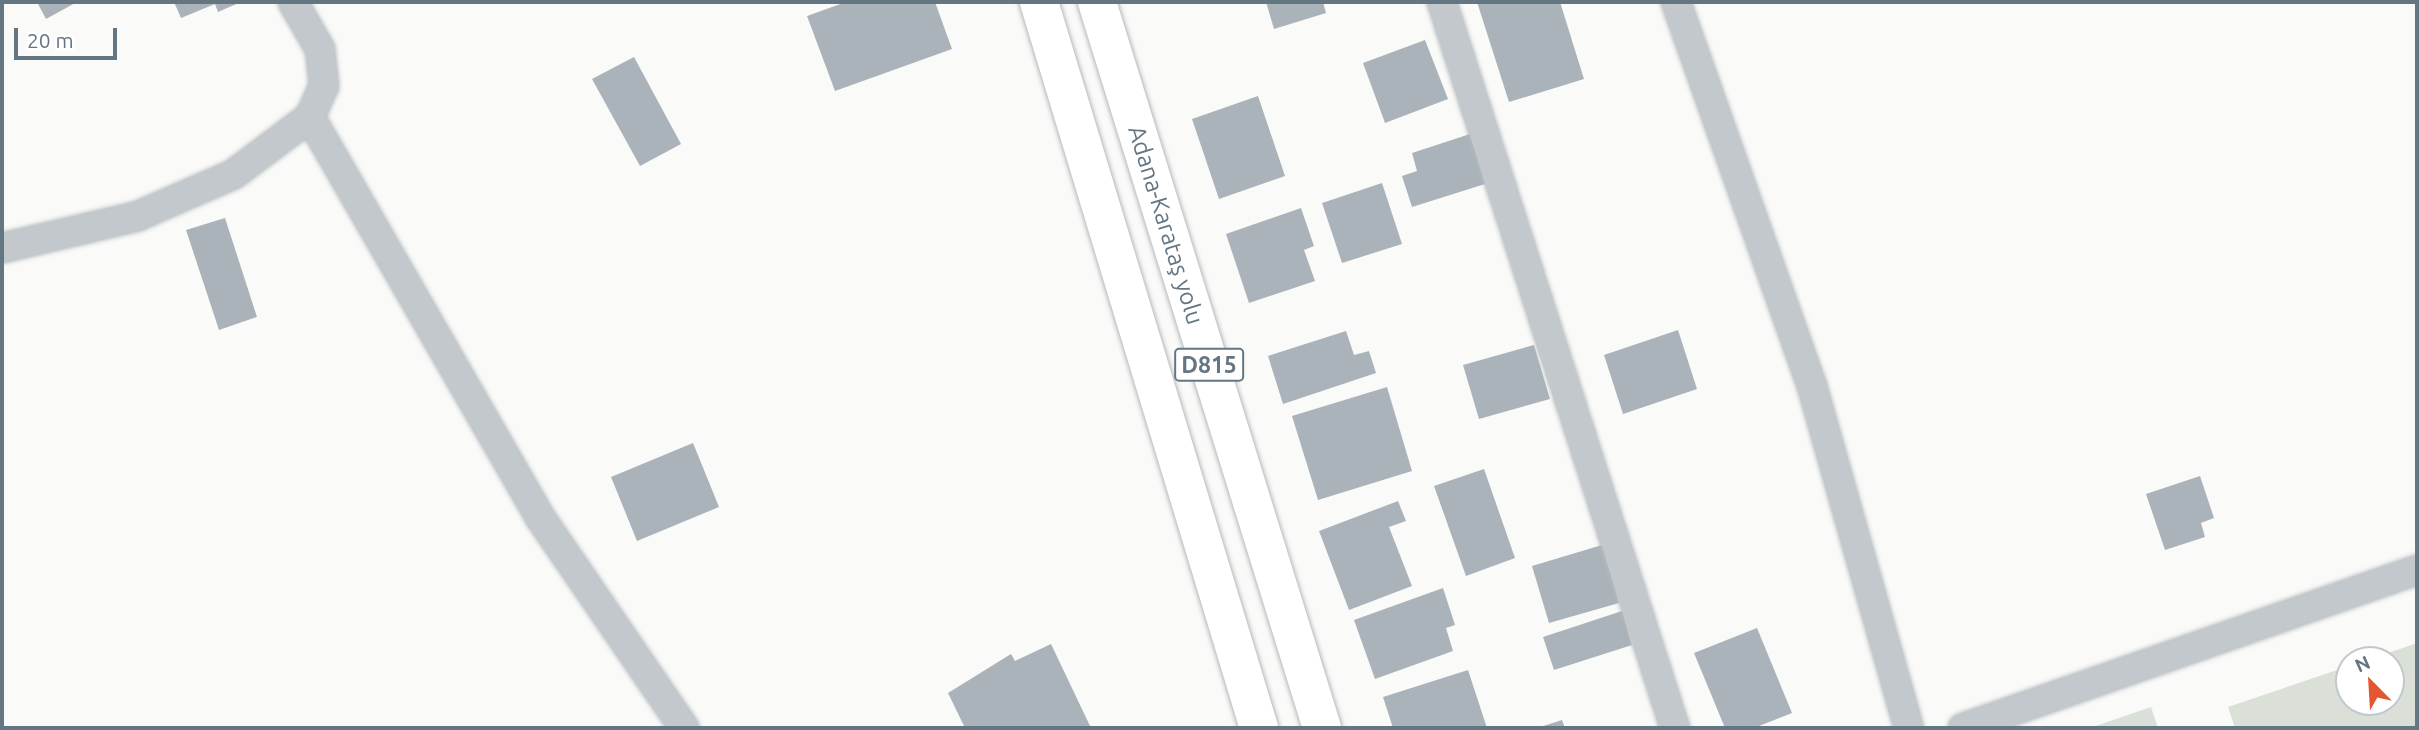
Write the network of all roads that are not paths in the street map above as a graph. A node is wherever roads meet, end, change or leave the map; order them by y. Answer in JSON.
{"nodes":[{"id":1,"x":293,"y":2,"type":"edge"},
{"id":2,"x":1039,"y":2,"type":"edge"},
{"id":3,"x":1097,"y":2,"type":"edge"},
{"id":4,"x":1442,"y":2,"type":"edge"},
{"id":5,"x":1676,"y":2,"type":"edge"},
{"id":6,"x":310,"y":117,"type":"junction"},
{"id":7,"x":2,"y":247,"type":"edge"},
{"id":8,"x":2417,"y":570,"type":"edge"},
{"id":9,"x":684,"y":728,"type":"edge"},
{"id":10,"x":1259,"y":728,"type":"edge"},
{"id":11,"x":1322,"y":728,"type":"edge"},
{"id":12,"x":1675,"y":728,"type":"edge"},
{"id":13,"x":1909,"y":728,"type":"edge"},
{"id":14,"x":1963,"y":728,"type":"edge"}],
"edges":[{"from":1,"to":6,"type":"street"},
{"from":2,"to":10,"type":"main road","number":"D815"},
{"from":3,"to":11,"type":"main road","name":"Adana-Karataş yolu","number":"D815"},
{"from":4,"to":12,"type":"street"},
{"from":5,"to":13,"type":"street"},
{"from":6,"to":7,"type":"street"},
{"from":6,"to":9,"type":"street"},
{"from":8,"to":14,"type":"street"}]}
